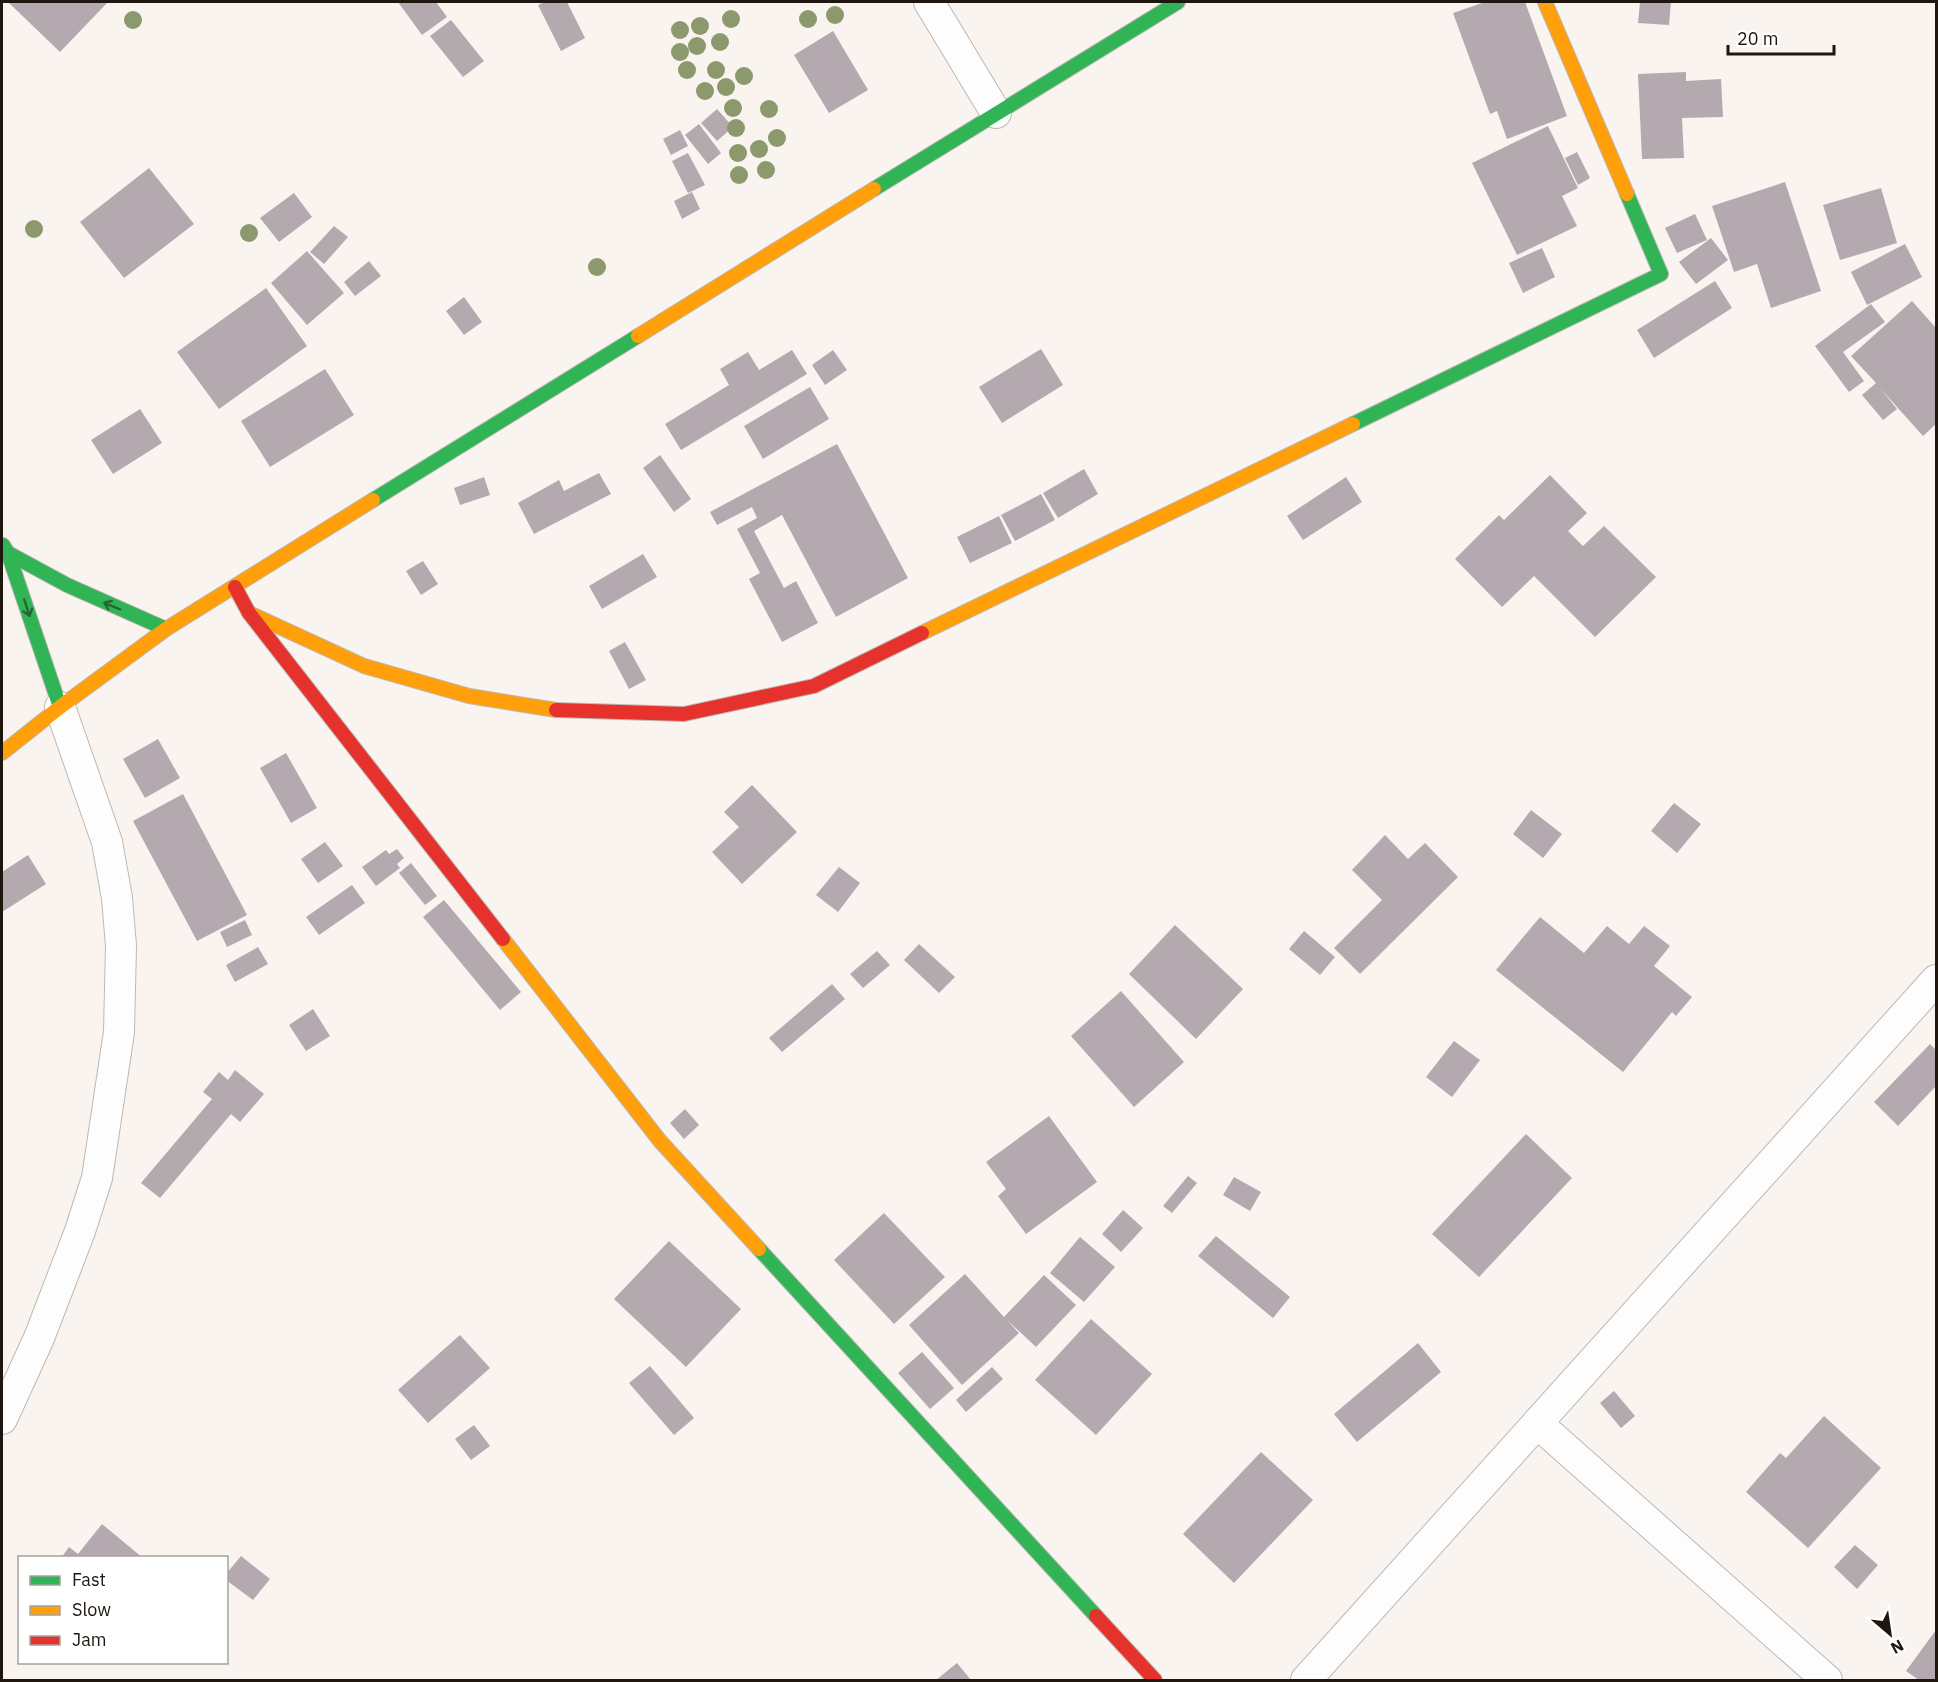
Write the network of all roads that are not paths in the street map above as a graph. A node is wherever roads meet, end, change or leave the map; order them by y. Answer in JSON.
{"nodes":[{"id":1,"x":929,"y":2,"type":"edge"},
{"id":2,"x":1178,"y":2,"type":"edge"},
{"id":3,"x":1545,"y":2,"type":"edge"},
{"id":4,"x":996,"y":113,"type":"junction"},
{"id":5,"x":5,"y":548,"type":"edge"},
{"id":6,"x":235,"y":587,"type":"junction"},
{"id":7,"x":249,"y":613,"type":"junction"},
{"id":8,"x":166,"y":629,"type":"junction"},
{"id":9,"x":60,"y":707,"type":"junction"},
{"id":10,"x":2,"y":753,"type":"edge"},
{"id":11,"x":1936,"y":980,"type":"edge"},
{"id":12,"x":2,"y":1419,"type":"edge"},
{"id":13,"x":1537,"y":1423,"type":"junction"},
{"id":14,"x":1155,"y":1680,"type":"edge"},
{"id":15,"x":1306,"y":1680,"type":"edge"},
{"id":16,"x":1827,"y":1680,"type":"edge"}],
"edges":[{"from":1,"to":4,"type":"street"},
{"from":2,"to":4,"type":"street"},
{"from":3,"to":7,"type":"street"},
{"from":4,"to":6,"type":"street"},
{"from":8,"to":5,"type":"street","one_way":true},
{"from":5,"to":9,"type":"street","one_way":true},
{"from":6,"to":7,"type":"street"},
{"from":6,"to":8,"type":"street"},
{"from":7,"to":14,"type":"street"},
{"from":8,"to":9,"type":"street"},
{"from":9,"to":10,"type":"street"},
{"from":9,"to":12,"type":"street"},
{"from":11,"to":13,"type":"street"},
{"from":13,"to":15,"type":"street"},
{"from":13,"to":16,"type":"street"}]}
